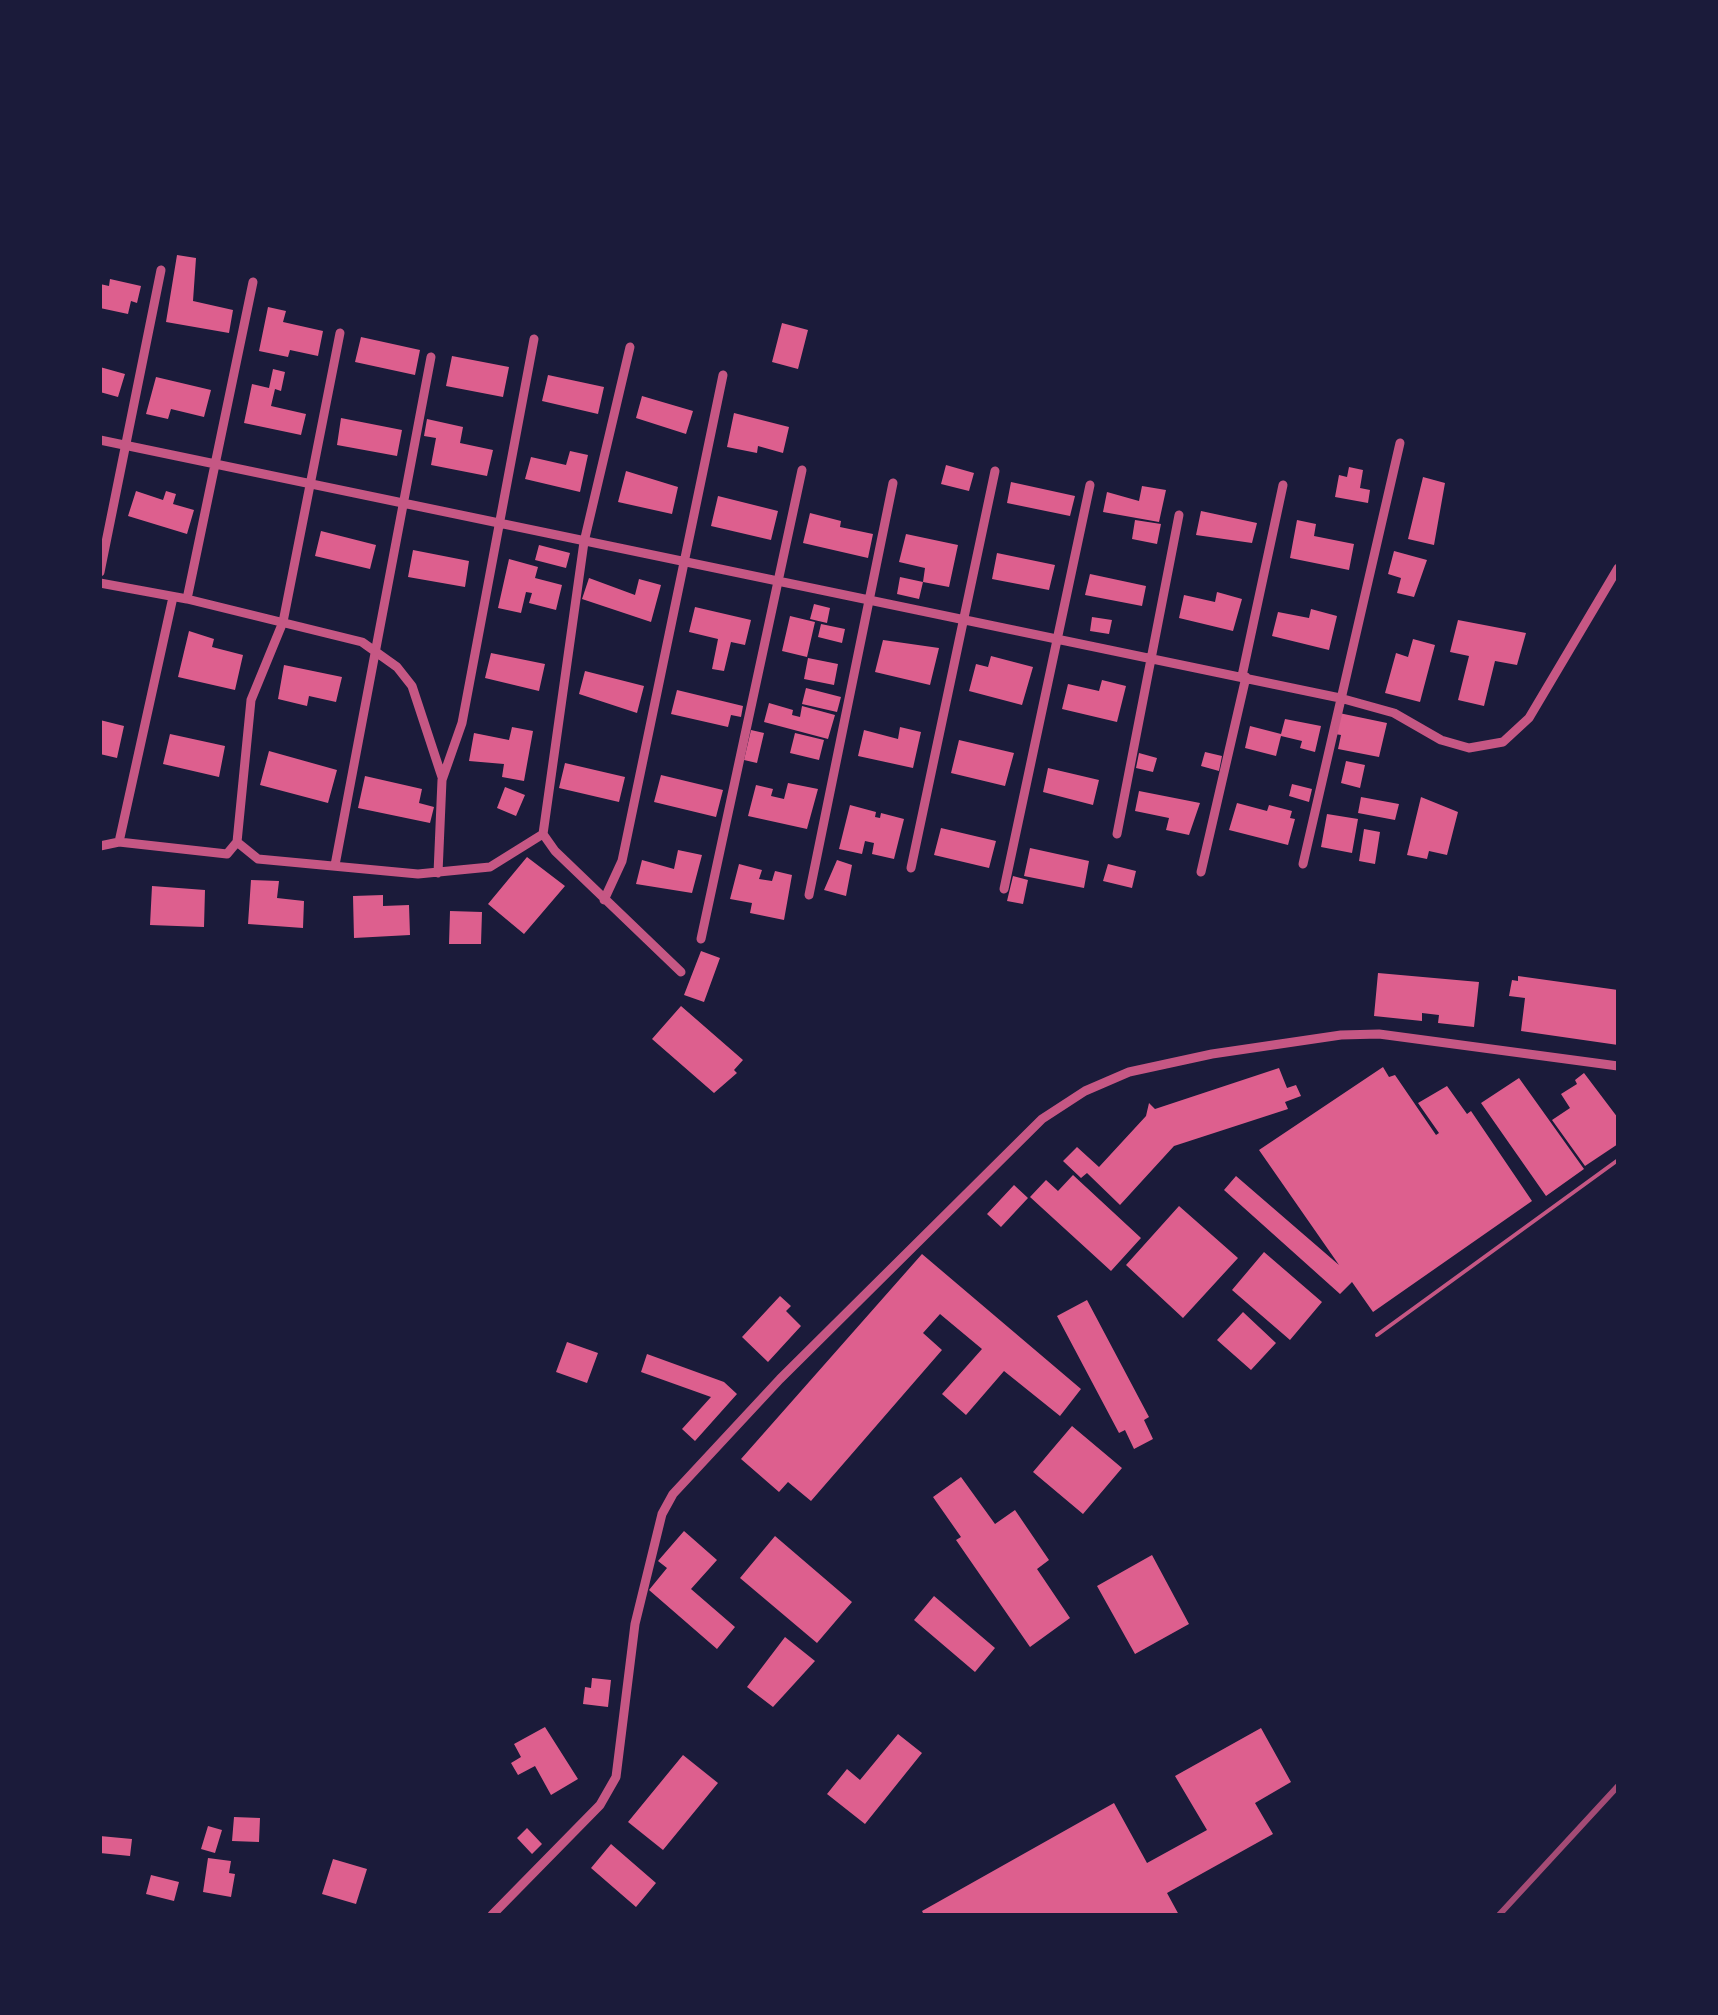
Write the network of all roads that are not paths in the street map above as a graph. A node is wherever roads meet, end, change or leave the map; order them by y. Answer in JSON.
{"nodes":[{"id":1,"x":161,"y":270,"type":"dead end"},
{"id":2,"x":254,"y":282,"type":"dead end"},
{"id":3,"x":340,"y":333,"type":"dead end"},
{"id":4,"x":534,"y":340,"type":"dead end"},
{"id":5,"x":630,"y":347,"type":"dead end"},
{"id":6,"x":431,"y":357,"type":"dead end"},
{"id":7,"x":723,"y":375,"type":"dead end"},
{"id":8,"x":100,"y":440,"type":"edge"},
{"id":9,"x":1400,"y":443,"type":"dead end"},
{"id":10,"x":123,"y":444,"type":"junction"},
{"id":11,"x":215,"y":462,"type":"junction"},
{"id":12,"x":802,"y":470,"type":"dead end"},
{"id":13,"x":995,"y":471,"type":"dead end"},
{"id":14,"x":310,"y":482,"type":"junction"},
{"id":15,"x":893,"y":484,"type":"dead end"},
{"id":16,"x":1090,"y":485,"type":"dead end"},
{"id":17,"x":1284,"y":485,"type":"dead end"},
{"id":18,"x":403,"y":503,"type":"junction"},
{"id":19,"x":1179,"y":515,"type":"dead end"},
{"id":20,"x":496,"y":523,"type":"junction"},
{"id":21,"x":584,"y":542,"type":"junction"},
{"id":22,"x":682,"y":562,"type":"junction"},
{"id":23,"x":1618,"y":568,"type":"edge"},
{"id":24,"x":100,"y":572,"type":"edge"},
{"id":25,"x":776,"y":581,"type":"junction"},
{"id":26,"x":100,"y":584,"type":"edge"},
{"id":27,"x":173,"y":597,"type":"junction"},
{"id":28,"x":187,"y":598,"type":"junction"},
{"id":29,"x":870,"y":601,"type":"junction"},
{"id":30,"x":962,"y":620,"type":"junction"},
{"id":31,"x":283,"y":622,"type":"junction"},
{"id":32,"x":1057,"y":639,"type":"junction"},
{"id":33,"x":378,"y":652,"type":"junction"},
{"id":34,"x":1150,"y":658,"type":"junction"},
{"id":35,"x":1244,"y":677,"type":"junction"},
{"id":36,"x":1340,"y":698,"type":"junction"},
{"id":37,"x":442,"y":780,"type":"junction"},
{"id":38,"x":543,"y":834,"type":"junction"},
{"id":39,"x":1117,"y":834,"type":"dead end"},
{"id":40,"x":120,"y":842,"type":"junction"},
{"id":41,"x":237,"y":842,"type":"junction"},
{"id":42,"x":100,"y":846,"type":"edge"},
{"id":43,"x":1302,"y":864,"type":"dead end"},
{"id":44,"x":335,"y":865,"type":"junction"},
{"id":45,"x":911,"y":868,"type":"dead end"},
{"id":46,"x":1201,"y":872,"type":"dead end"},
{"id":47,"x":438,"y":873,"type":"junction"},
{"id":48,"x":1004,"y":889,"type":"dead end"},
{"id":49,"x":809,"y":895,"type":"dead end"},
{"id":50,"x":604,"y":900,"type":"junction"},
{"id":51,"x":702,"y":939,"type":"dead end"},
{"id":52,"x":681,"y":972,"type":"dead end"},
{"id":53,"x":1618,"y":1066,"type":"edge"},
{"id":54,"x":1618,"y":1160,"type":"edge"},
{"id":55,"x":1377,"y":1334,"type":"dead end"},
{"id":56,"x":492,"y":1915,"type":"edge"}],
"edges":[{"from":1,"to":10,"type":"street"},
{"from":2,"to":11,"type":"street"},
{"from":3,"to":14,"type":"street"},
{"from":4,"to":20,"type":"street"},
{"from":5,"to":21,"type":"street"},
{"from":6,"to":18,"type":"street"},
{"from":7,"to":22,"type":"street"},
{"from":8,"to":10,"type":"street"},
{"from":9,"to":36,"type":"street"},
{"from":10,"to":11,"type":"street"},
{"from":10,"to":24,"type":"street"},
{"from":11,"to":14,"type":"street"},
{"from":11,"to":28,"type":"street"},
{"from":12,"to":25,"type":"street"},
{"from":13,"to":30,"type":"street"},
{"from":14,"to":18,"type":"street"},
{"from":14,"to":31,"type":"street"},
{"from":15,"to":29,"type":"street"},
{"from":16,"to":32,"type":"street"},
{"from":17,"to":35,"type":"street"},
{"from":18,"to":20,"type":"street"},
{"from":18,"to":33,"type":"street"},
{"from":19,"to":34,"type":"street"},
{"from":20,"to":21,"type":"street"},
{"from":20,"to":37,"type":"street"},
{"from":21,"to":22,"type":"street"},
{"from":21,"to":38,"type":"street"},
{"from":22,"to":25,"type":"street"},
{"from":22,"to":50,"type":"street"},
{"from":23,"to":36,"type":"street"},
{"from":25,"to":29,"type":"street"},
{"from":25,"to":51,"type":"street"},
{"from":26,"to":27,"type":"street"},
{"from":27,"to":28,"type":"street"},
{"from":27,"to":40,"type":"street"},
{"from":28,"to":31,"type":"street"},
{"from":29,"to":30,"type":"street"},
{"from":29,"to":49,"type":"street"},
{"from":30,"to":32,"type":"street"},
{"from":30,"to":45,"type":"street"},
{"from":31,"to":33,"type":"street"},
{"from":31,"to":41,"type":"street"},
{"from":32,"to":34,"type":"street"},
{"from":32,"to":48,"type":"street"},
{"from":33,"to":37,"type":"street"},
{"from":33,"to":44,"type":"street"},
{"from":34,"to":35,"type":"street"},
{"from":34,"to":39,"type":"street"},
{"from":35,"to":36,"type":"street"},
{"from":35,"to":46,"type":"street"},
{"from":36,"to":43,"type":"street"},
{"from":37,"to":47,"type":"street"},
{"from":38,"to":47,"type":"street"},
{"from":38,"to":50,"type":"street"},
{"from":40,"to":41,"type":"street"},
{"from":40,"to":42,"type":"street"},
{"from":41,"to":44,"type":"street"},
{"from":44,"to":47,"type":"street"},
{"from":50,"to":52,"type":"street"},
{"from":53,"to":56,"type":"street"},
{"from":54,"to":55,"type":"lane"}]}
